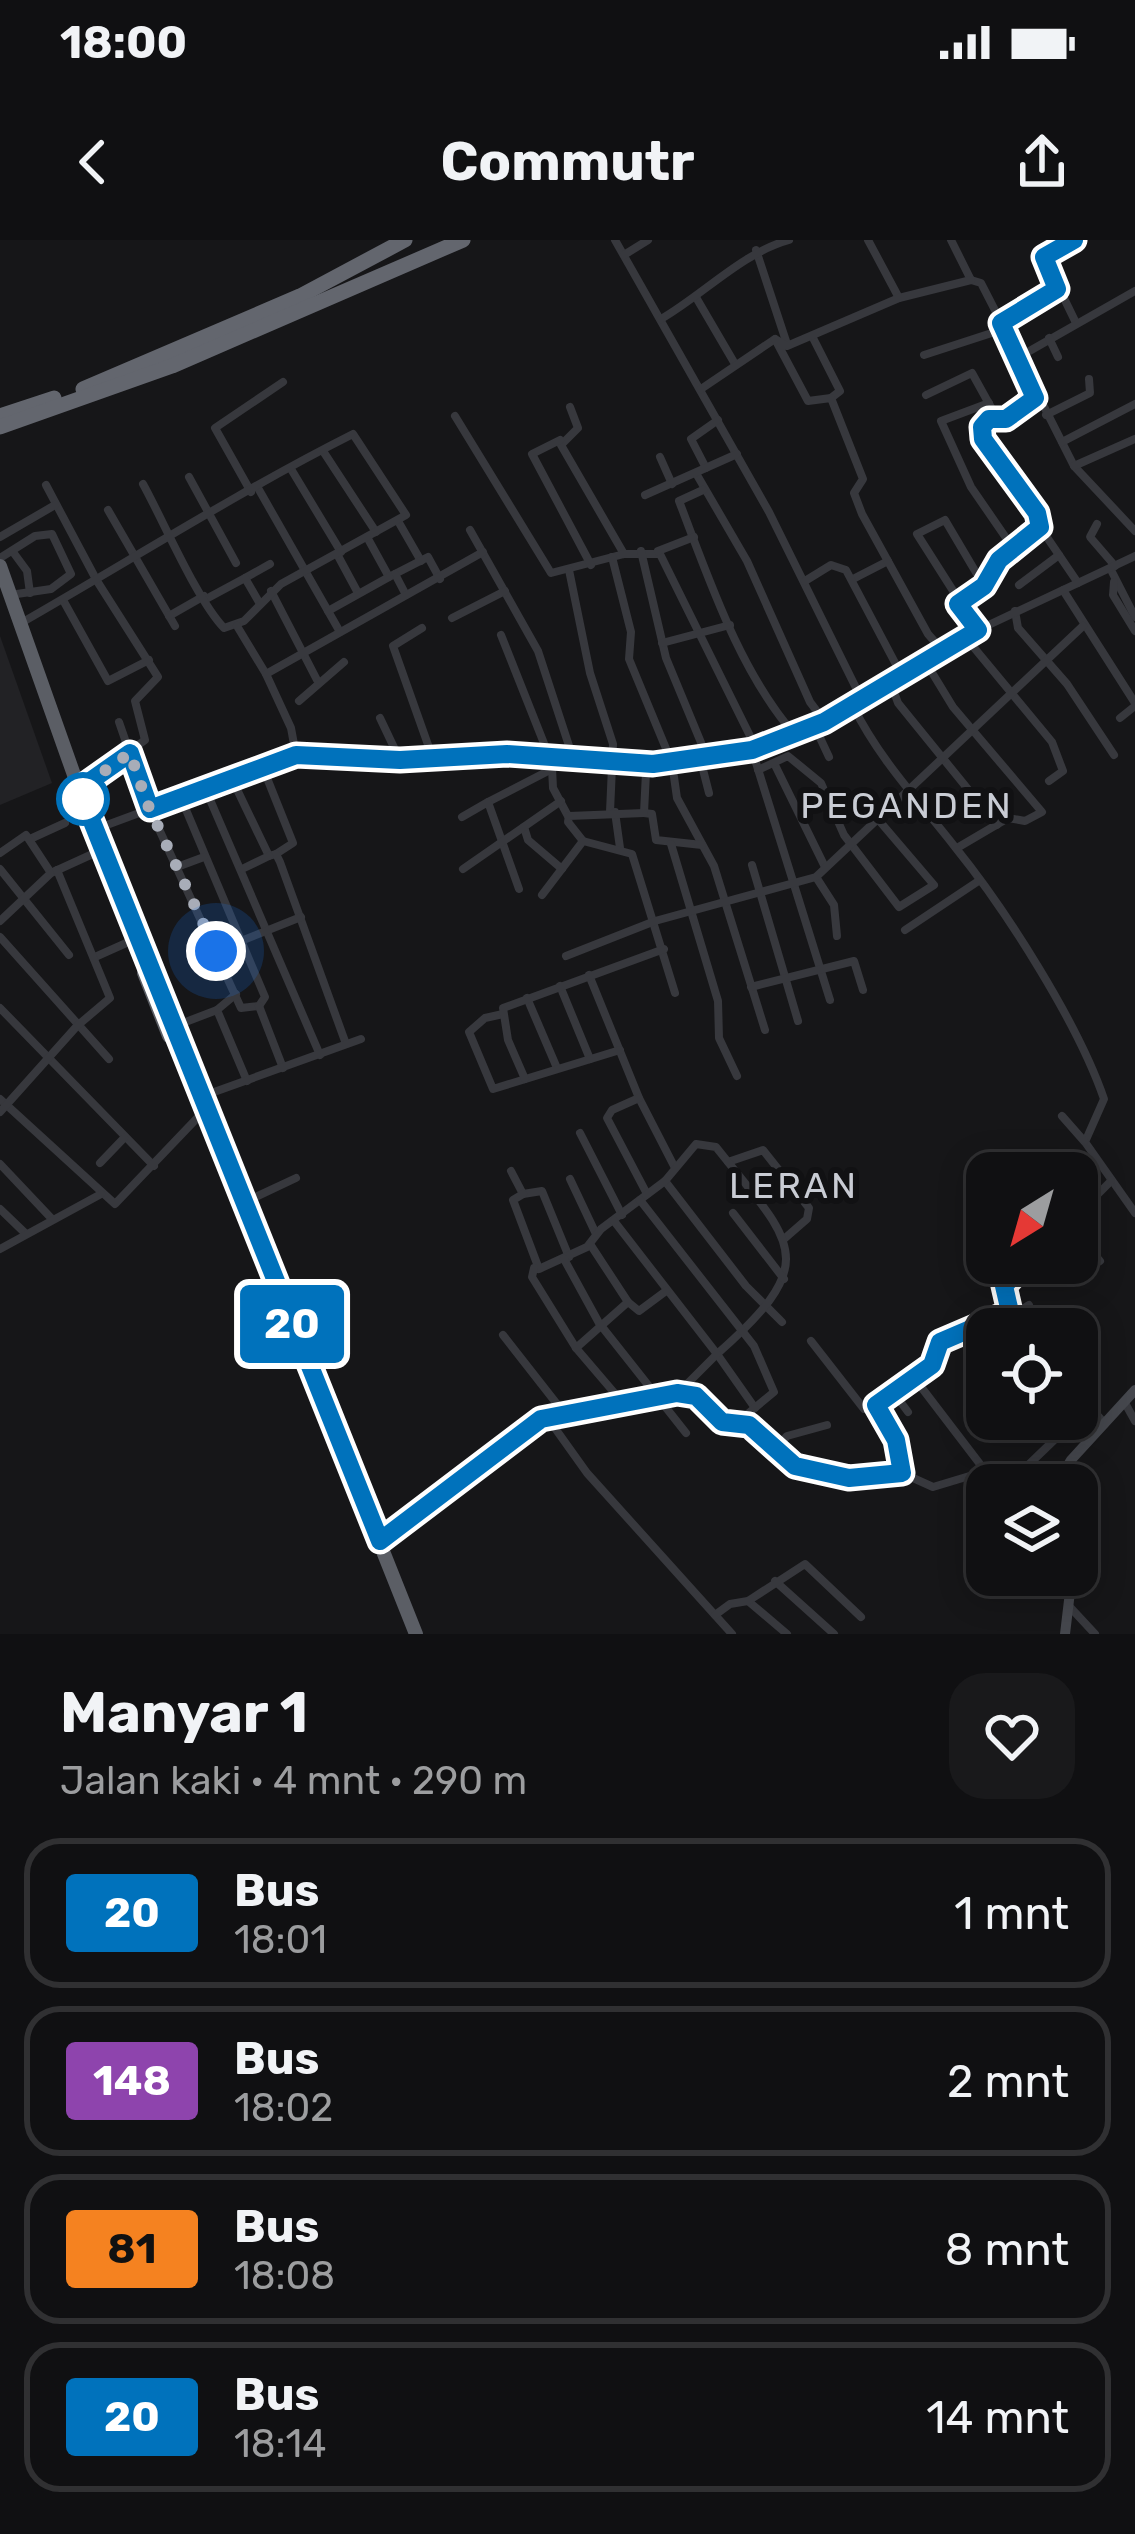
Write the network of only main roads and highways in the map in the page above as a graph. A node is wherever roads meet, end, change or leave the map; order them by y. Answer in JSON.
{"nodes":[{"id":1,"x":405,"y":240,"type":"edge"},
{"id":2,"x":443,"y":240,"type":"edge"},
{"id":3,"x":463,"y":240,"type":"edge"},
{"id":4,"x":300,"y":296,"type":"junction"},
{"id":5,"x":0,"y":416,"type":"edge"},
{"id":6,"x":0,"y":427,"type":"edge"},
{"id":7,"x":0,"y":562,"type":"edge"},
{"id":8,"x":4,"y":591,"type":"edge"},
{"id":9,"x":240,"y":1204,"type":"junction"},
{"id":10,"x":1135,"y":1390,"type":"edge"},
{"id":11,"x":1072,"y":1464,"type":"edge"},
{"id":12,"x":1070,"y":1596,"type":"edge"},
{"id":13,"x":412,"y":1634,"type":"edge"},
{"id":14,"x":1065,"y":1634,"type":"edge"}],
"edges":[{"from":1,"to":4,"type":"highway"},
{"from":2,"to":4,"type":"highway"},
{"from":3,"to":6,"type":"highway"},
{"from":4,"to":5,"type":"highway"},
{"from":7,"to":8,"type":"highway"},
{"from":8,"to":9,"type":"highway"},
{"from":8,"to":9,"type":"highway"},
{"from":9,"to":13,"type":"highway"},
{"from":9,"to":13,"type":"highway"},
{"from":10,"to":11,"type":"main road"},
{"from":12,"to":14,"type":"main road"}]}
